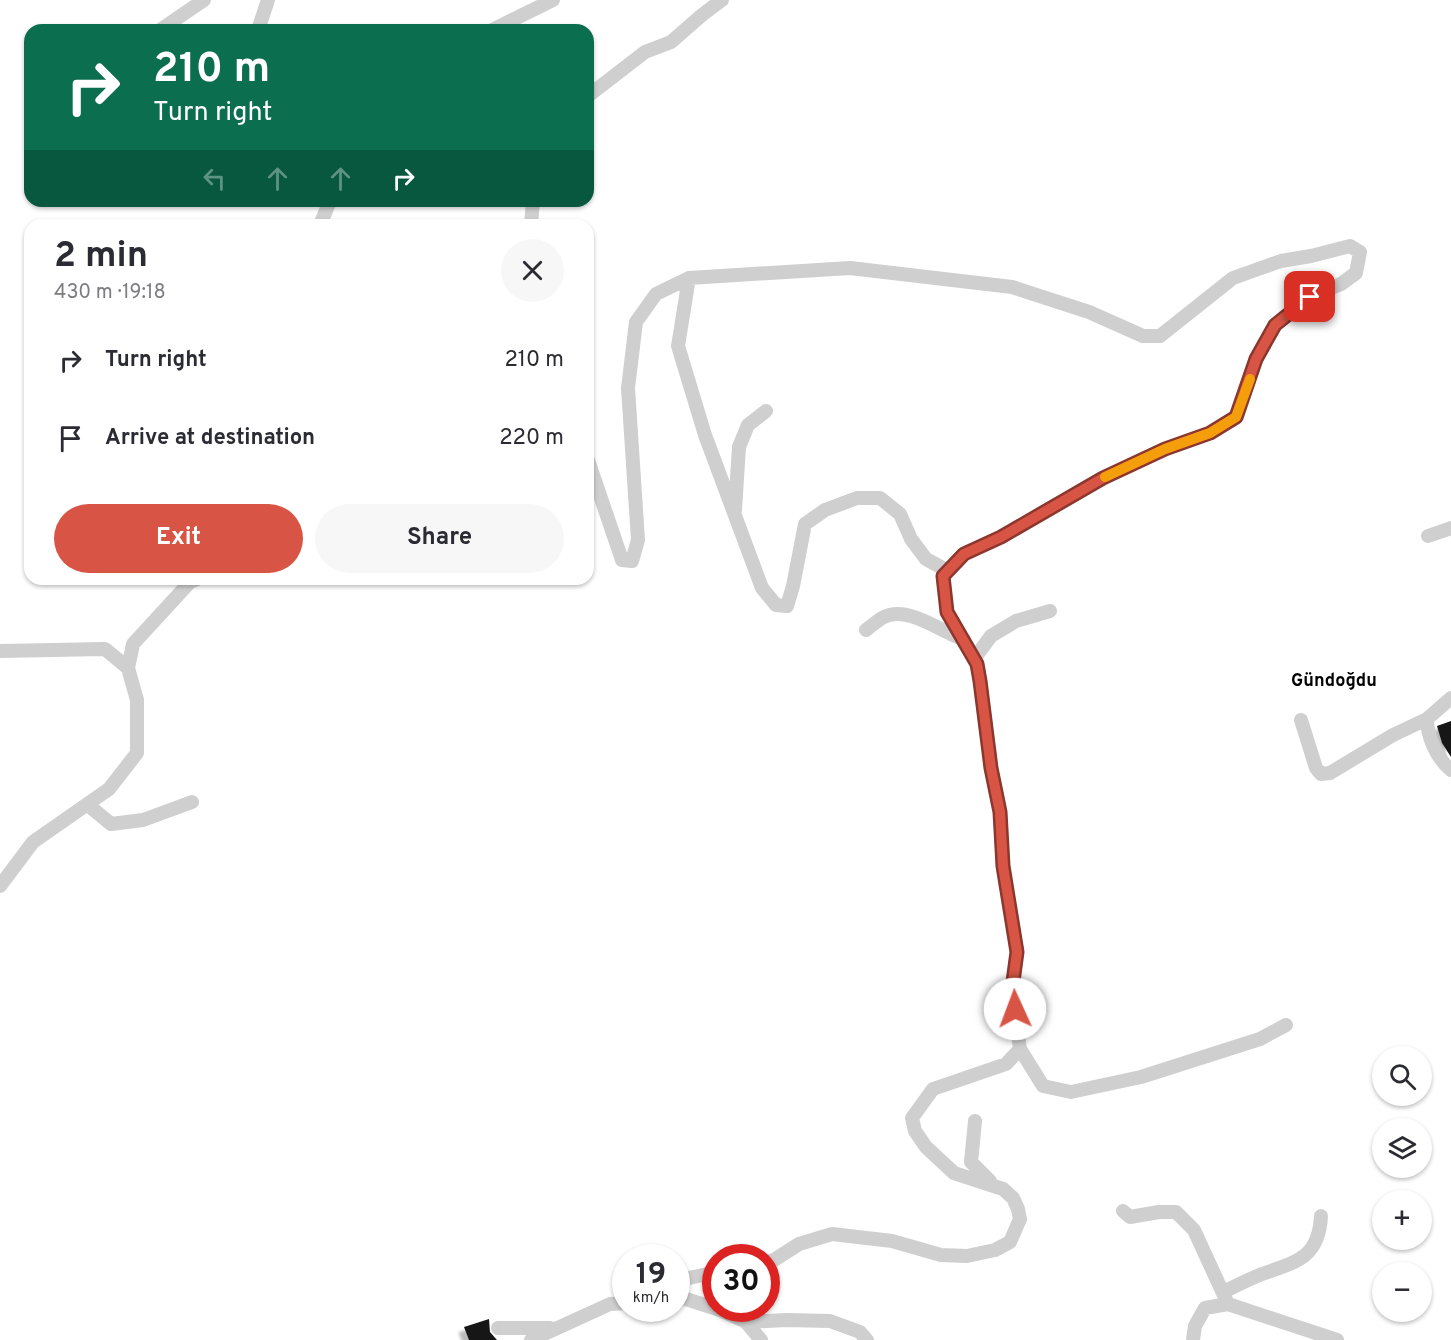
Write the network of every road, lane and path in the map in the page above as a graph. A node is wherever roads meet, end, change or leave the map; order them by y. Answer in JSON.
{"nodes":[{"id":1,"x":204,"y":0,"type":"edge"},
{"id":2,"x":268,"y":0,"type":"edge"},
{"id":3,"x":554,"y":0,"type":"edge"},
{"id":4,"x":722,"y":0,"type":"edge"},
{"id":5,"x":169,"y":24,"type":"edge"},
{"id":6,"x":260,"y":24,"type":"edge"},
{"id":7,"x":504,"y":24,"type":"edge"},
{"id":8,"x":594,"y":91,"type":"edge"},
{"id":9,"x":689,"y":278,"type":"junction"},
{"id":10,"x":766,"y":411,"type":"dead end"},
{"id":11,"x":594,"y":478,"type":"edge"},
{"id":12,"x":735,"y":515,"type":"junction"},
{"id":13,"x":1451,"y":528,"type":"edge"},
{"id":14,"x":1428,"y":536,"type":"dead end"},
{"id":15,"x":948,"y":571,"type":"junction"},
{"id":16,"x":189,"y":585,"type":"edge"},
{"id":17,"x":1050,"y":611,"type":"dead end"},
{"id":18,"x":866,"y":630,"type":"dead end"},
{"id":19,"x":963,"y":639,"type":"junction"},
{"id":20,"x":0,"y":651,"type":"edge"},
{"id":21,"x":974,"y":659,"type":"junction"},
{"id":22,"x":128,"y":668,"type":"junction"},
{"id":23,"x":1451,"y":698,"type":"edge"},
{"id":24,"x":1427,"y":719,"type":"junction"},
{"id":25,"x":1301,"y":720,"type":"dead end"},
{"id":26,"x":1451,"y":770,"type":"edge"},
{"id":27,"x":192,"y":802,"type":"dead end"},
{"id":28,"x":88,"y":805,"type":"junction"},
{"id":29,"x":0,"y":886,"type":"edge"},
{"id":30,"x":1286,"y":1025,"type":"dead end"},
{"id":31,"x":1020,"y":1049,"type":"junction"},
{"id":32,"x":975,"y":1121,"type":"dead end"},
{"id":33,"x":996,"y":1186,"type":"junction"},
{"id":34,"x":1123,"y":1210,"type":"dead end"},
{"id":35,"x":1321,"y":1216,"type":"dead end"},
{"id":36,"x":780,"y":1256,"type":"edge"},
{"id":37,"x":1226,"y":1298,"type":"junction"},
{"id":38,"x":610,"y":1304,"type":"edge"},
{"id":39,"x":780,"y":1320,"type":"edge"},
{"id":40,"x":746,"y":1322,"type":"edge"},
{"id":41,"x":498,"y":1328,"type":"dead end"},
{"id":42,"x":558,"y":1328,"type":"junction"},
{"id":43,"x":531,"y":1340,"type":"edge"},
{"id":44,"x":761,"y":1340,"type":"edge"},
{"id":45,"x":867,"y":1340,"type":"edge"},
{"id":46,"x":1193,"y":1340,"type":"edge"},
{"id":47,"x":1337,"y":1340,"type":"edge"}],
"edges":[{"from":1,"to":5,"type":"street"},
{"from":2,"to":6,"type":"street"},
{"from":3,"to":7,"type":"street"},
{"from":4,"to":8,"type":"street"},
{"from":9,"to":11,"type":"street"},
{"from":9,"to":12,"type":"street"},
{"from":9,"to":15,"type":"street"},
{"from":10,"to":12,"type":"street"},
{"from":12,"to":15,"type":"street"},
{"from":13,"to":14,"type":"street"},
{"from":15,"to":19,"type":"street"},
{"from":16,"to":22,"type":"street"},
{"from":17,"to":21,"type":"street"},
{"from":18,"to":19,"type":"street"},
{"from":19,"to":21,"type":"street"},
{"from":20,"to":22,"type":"street"},
{"from":21,"to":31,"type":"street"},
{"from":22,"to":28,"type":"street"},
{"from":23,"to":24,"type":"street"},
{"from":24,"to":25,"type":"street"},
{"from":24,"to":26,"type":"street"},
{"from":27,"to":28,"type":"street"},
{"from":28,"to":29,"type":"street"},
{"from":30,"to":31,"type":"street"},
{"from":31,"to":33,"type":"street"},
{"from":32,"to":33,"type":"street"},
{"from":33,"to":36,"type":"street"},
{"from":34,"to":37,"type":"street"},
{"from":35,"to":37,"type":"street"},
{"from":37,"to":46,"type":"street"},
{"from":37,"to":47,"type":"street"},
{"from":38,"to":42,"type":"street"},
{"from":39,"to":45,"type":"street"},
{"from":40,"to":44,"type":"street"},
{"from":41,"to":42,"type":"street"},
{"from":42,"to":43,"type":"street"}]}
